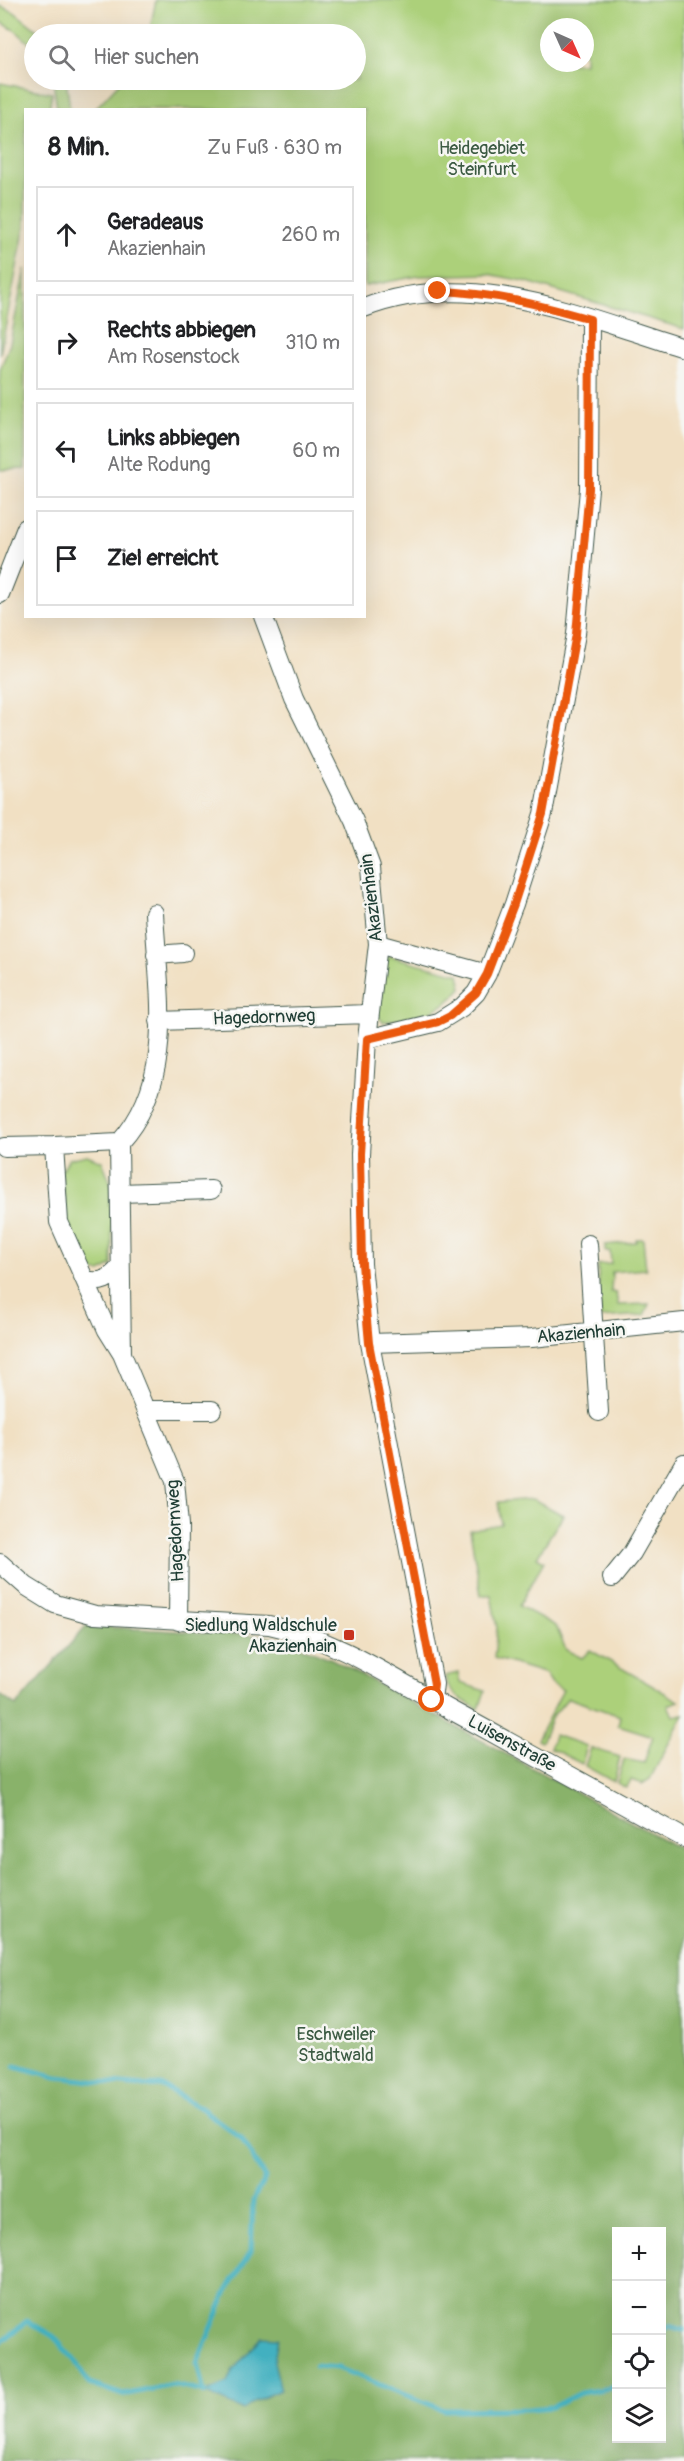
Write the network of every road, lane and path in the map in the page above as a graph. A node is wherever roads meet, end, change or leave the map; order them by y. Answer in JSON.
{"nodes":[{"id":1,"x":366,"y":308,"type":"edge"},
{"id":2,"x":590,"y":319,"type":"junction"},
{"id":3,"x":684,"y":348,"type":"edge"},
{"id":4,"x":24,"y":533,"type":"edge"},
{"id":5,"x":0,"y":594,"type":"edge"},
{"id":6,"x":263,"y":618,"type":"edge"},
{"id":7,"x":154,"y":913,"type":"dead end"},
{"id":8,"x":378,"y":944,"type":"junction"},
{"id":9,"x":183,"y":953,"type":"dead end"},
{"id":10,"x":156,"y":955,"type":"junction"},
{"id":11,"x":487,"y":974,"type":"junction"},
{"id":12,"x":369,"y":1014,"type":"junction"},
{"id":13,"x":159,"y":1021,"type":"junction"},
{"id":14,"x":367,"y":1039,"type":"junction"},
{"id":15,"x":119,"y":1143,"type":"junction"},
{"id":16,"x":54,"y":1146,"type":"junction"},
{"id":17,"x":4,"y":1147,"type":"dead end"},
{"id":18,"x":212,"y":1190,"type":"dead end"},
{"id":19,"x":120,"y":1193,"type":"junction"},
{"id":20,"x":588,"y":1244,"type":"dead end"},
{"id":21,"x":120,"y":1267,"type":"junction"},
{"id":22,"x":86,"y":1280,"type":"junction"},
{"id":23,"x":684,"y":1322,"type":"edge"},
{"id":24,"x":594,"y":1333,"type":"junction"},
{"id":25,"x":369,"y":1343,"type":"junction"},
{"id":26,"x":122,"y":1354,"type":"junction"},
{"id":27,"x":147,"y":1410,"type":"junction"},
{"id":28,"x":212,"y":1410,"type":"dead end"},
{"id":29,"x":599,"y":1412,"type":"dead end"},
{"id":30,"x":684,"y":1463,"type":"edge"},
{"id":31,"x":0,"y":1563,"type":"edge"},
{"id":32,"x":612,"y":1578,"type":"dead end"},
{"id":33,"x":178,"y":1621,"type":"junction"},
{"id":34,"x":432,"y":1700,"type":"junction"},
{"id":35,"x":684,"y":1838,"type":"edge"}],
"edges":[{"from":1,"to":2,"type":"street"},
{"from":2,"to":3,"type":"street"},
{"from":2,"to":11,"type":"street"},
{"from":4,"to":5,"type":"street"},
{"from":6,"to":8,"type":"street","name":"Akazienhain"},
{"from":7,"to":10,"type":"street"},
{"from":8,"to":11,"type":"street"},
{"from":8,"to":12,"type":"street","name":"Akazienhain"},
{"from":9,"to":10,"type":"street"},
{"from":10,"to":13,"type":"street"},
{"from":11,"to":14,"type":"street"},
{"from":12,"to":13,"type":"street","name":"Hagedornweg"},
{"from":12,"to":14,"type":"street","name":"Akazienhain"},
{"from":13,"to":15,"type":"street"},
{"from":14,"to":25,"type":"street","name":"Akazienhain"},
{"from":15,"to":16,"type":"street"},
{"from":15,"to":19,"type":"street","name":"Hagedornweg"},
{"from":16,"to":17,"type":"street"},
{"from":16,"to":22,"type":"street","name":"Hagedornweg"},
{"from":18,"to":19,"type":"street"},
{"from":19,"to":21,"type":"street","name":"Hagedornweg"},
{"from":20,"to":24,"type":"street"},
{"from":21,"to":22,"type":"street"},
{"from":21,"to":26,"type":"street","name":"Hagedornweg"},
{"from":22,"to":26,"type":"street","name":"Hagedornweg"},
{"from":23,"to":24,"type":"street","name":"Akazienhain"},
{"from":24,"to":25,"type":"street","name":"Akazienhain"},
{"from":24,"to":29,"type":"street"},
{"from":25,"to":34,"type":"street","name":"Akazienhain"},
{"from":26,"to":27,"type":"street","name":"Hagedornweg"},
{"from":27,"to":28,"type":"street"},
{"from":27,"to":33,"type":"street","name":"Hagedornweg"},
{"from":30,"to":32,"type":"street"},
{"from":31,"to":33,"type":"street","name":"Luisenstraße"},
{"from":33,"to":34,"type":"street","name":"Luisenstraße"},
{"from":34,"to":35,"type":"street","name":"Luisenstraße"}]}
